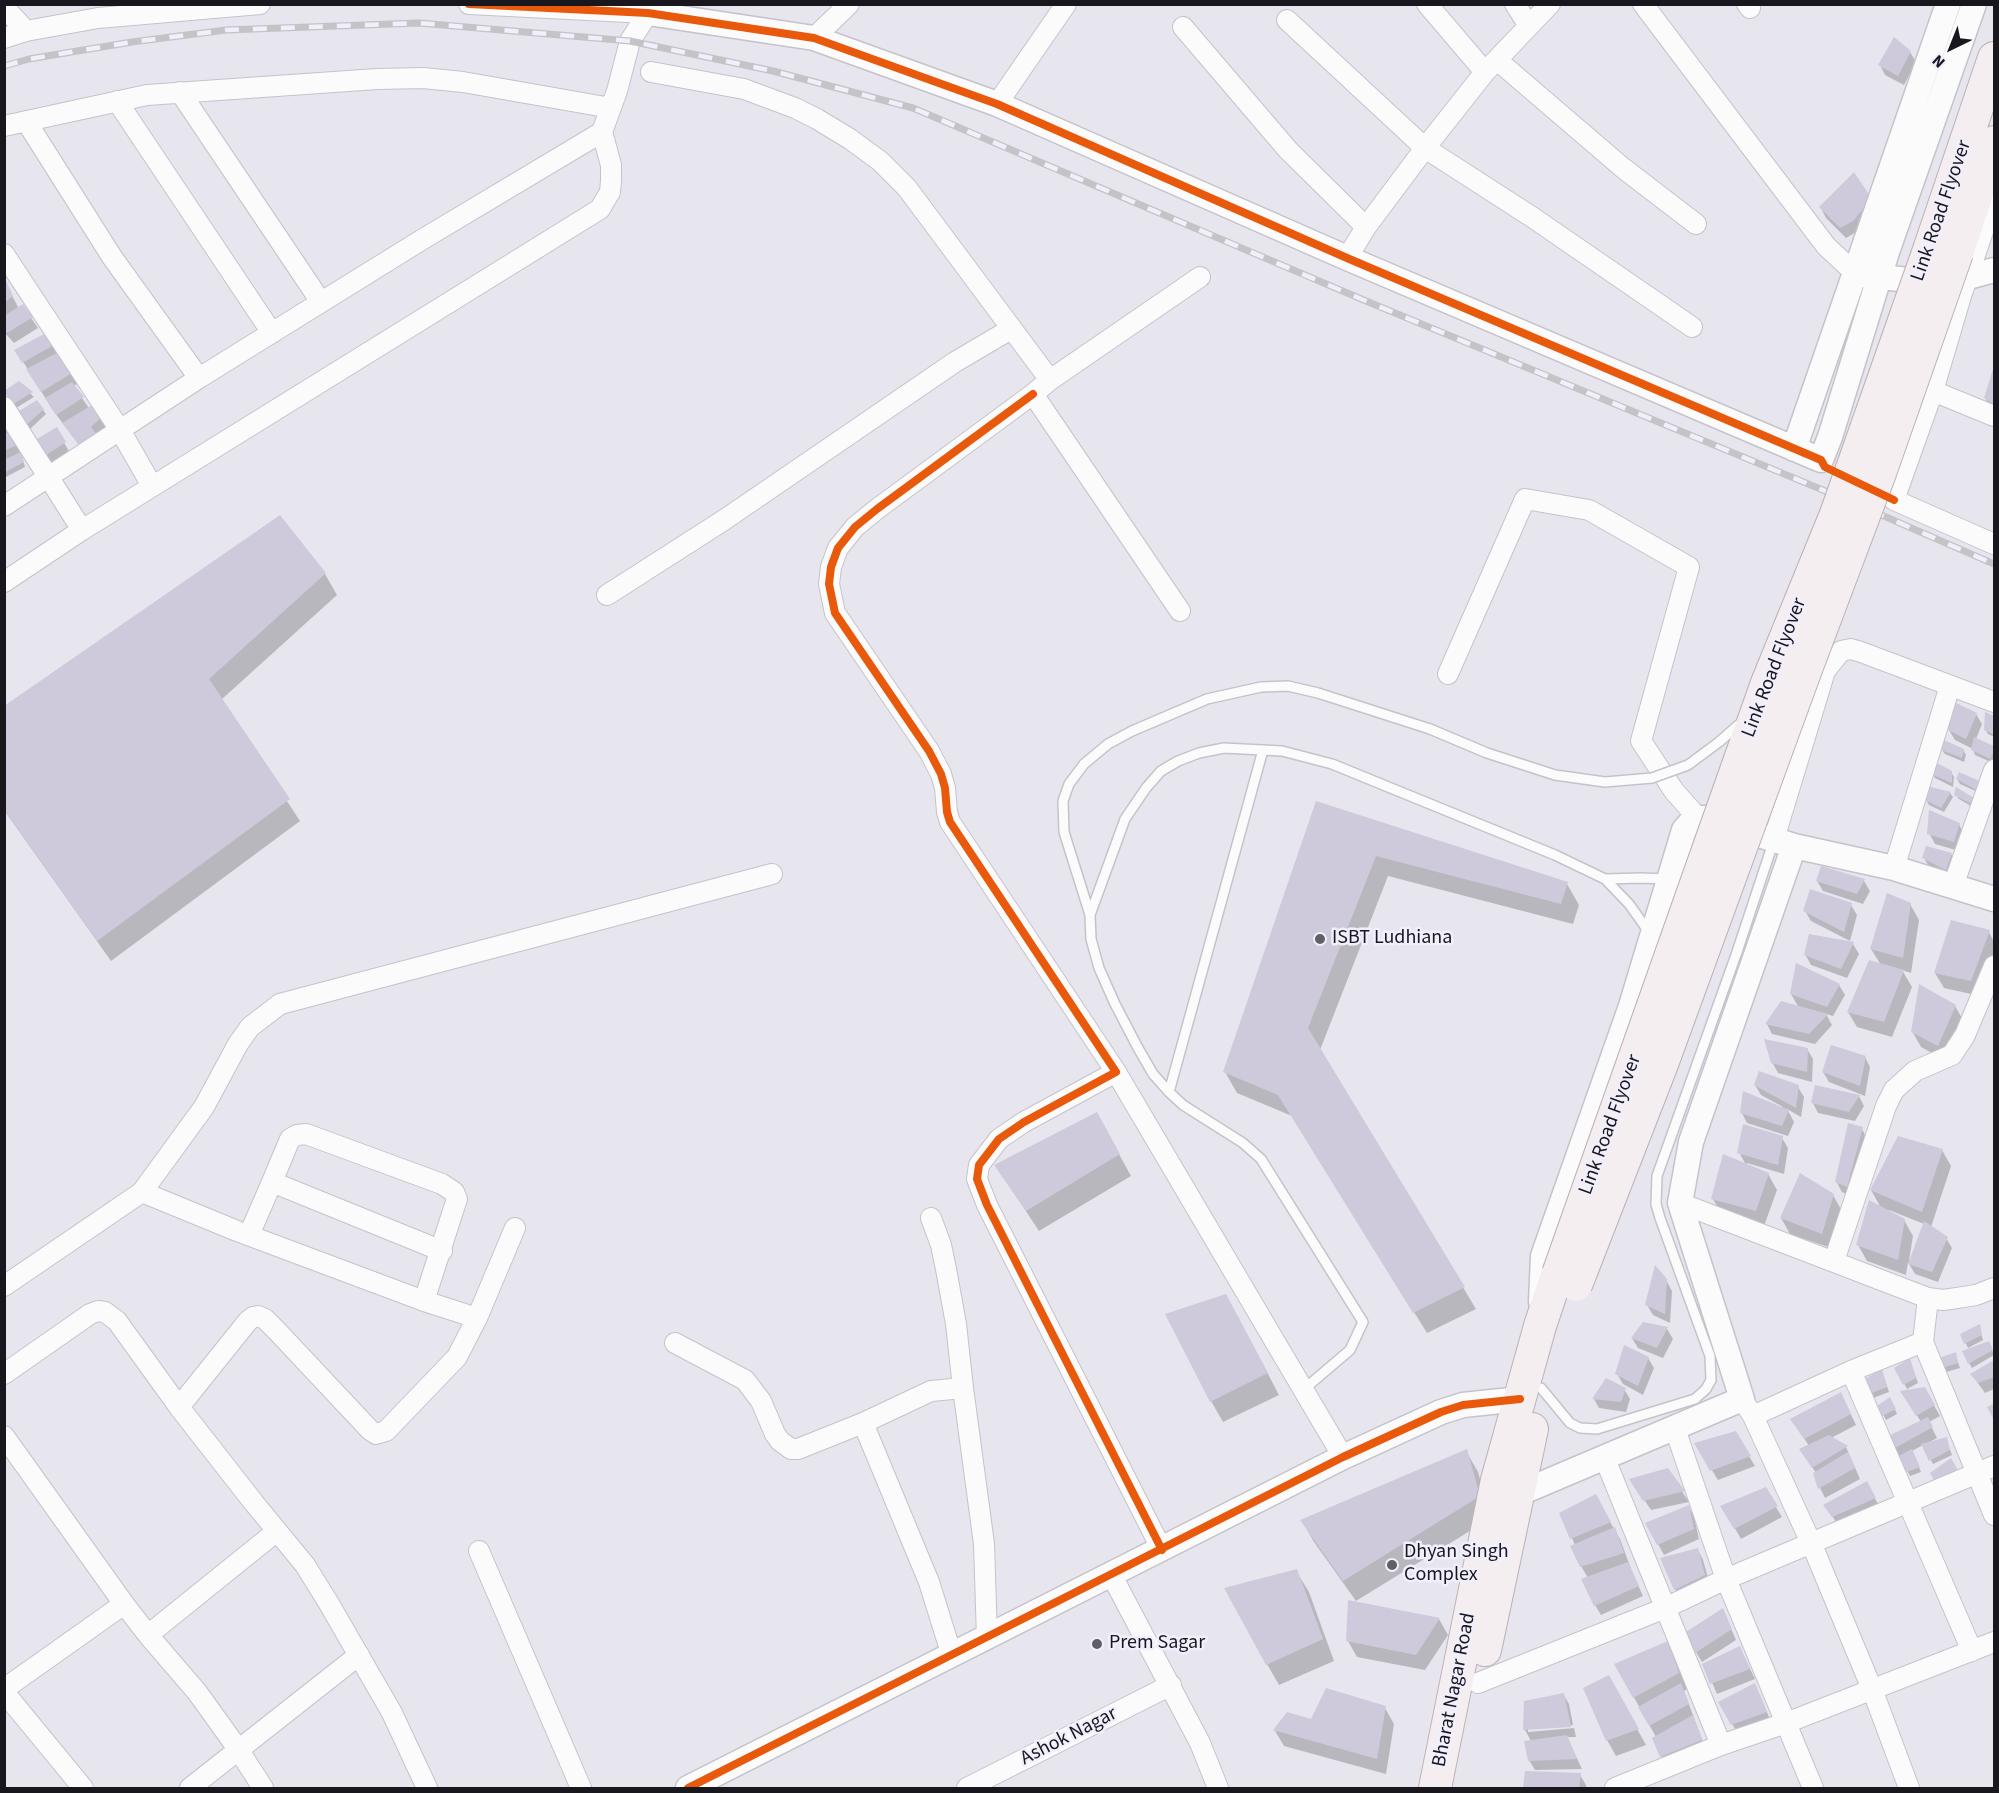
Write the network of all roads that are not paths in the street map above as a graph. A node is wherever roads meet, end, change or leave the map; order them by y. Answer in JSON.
{"nodes":[{"id":1,"x":260,"y":4,"type":"edge"},
{"id":2,"x":469,"y":4,"type":"edge"},
{"id":3,"x":849,"y":4,"type":"edge"},
{"id":4,"x":1066,"y":4,"type":"edge"},
{"id":5,"x":1426,"y":4,"type":"edge"},
{"id":6,"x":1515,"y":4,"type":"edge"},
{"id":7,"x":1550,"y":4,"type":"edge"},
{"id":8,"x":1643,"y":4,"type":"edge"},
{"id":9,"x":1948,"y":4,"type":"edge"},
{"id":10,"x":1974,"y":4,"type":"edge"},
{"id":11,"x":247,"y":5,"type":"edge"},
{"id":12,"x":478,"y":5,"type":"edge"},
{"id":13,"x":4,"y":7,"type":"edge"},
{"id":14,"x":652,"y":9,"type":"edge"},
{"id":15,"x":91,"y":11,"type":"edge"},
{"id":16,"x":1287,"y":20,"type":"dead end"},
{"id":17,"x":1529,"y":26,"type":"junction"},
{"id":18,"x":1183,"y":27,"type":"dead end"},
{"id":19,"x":26,"y":31,"type":"junction"},
{"id":20,"x":4,"y":38,"type":"edge"},
{"id":21,"x":814,"y":38,"type":"junction"},
{"id":22,"x":1995,"y":58,"type":"edge"},
{"id":23,"x":1491,"y":66,"type":"junction"},
{"id":24,"x":651,"y":72,"type":"dead end"},
{"id":25,"x":180,"y":92,"type":"junction"},
{"id":26,"x":117,"y":101,"type":"junction"},
{"id":27,"x":998,"y":104,"type":"junction"},
{"id":28,"x":611,"y":108,"type":"junction"},
{"id":29,"x":26,"y":121,"type":"junction"},
{"id":30,"x":4,"y":126,"type":"edge"},
{"id":31,"x":602,"y":132,"type":"junction"},
{"id":32,"x":1995,"y":142,"type":"edge"},
{"id":33,"x":1425,"y":148,"type":"junction"},
{"id":34,"x":1995,"y":199,"type":"edge"},
{"id":35,"x":1696,"y":224,"type":"dead end"},
{"id":36,"x":1366,"y":227,"type":"junction"},
{"id":37,"x":4,"y":254,"type":"edge"},
{"id":38,"x":1347,"y":258,"type":"junction"},
{"id":39,"x":1995,"y":270,"type":"edge"},
{"id":40,"x":1856,"y":274,"type":"junction"},
{"id":41,"x":1880,"y":276,"type":"junction"},
{"id":42,"x":1200,"y":277,"type":"dead end"},
{"id":43,"x":1958,"y":286,"type":"junction"},
{"id":44,"x":1995,"y":287,"type":"edge"},
{"id":45,"x":321,"y":302,"type":"junction"},
{"id":46,"x":1692,"y":327,"type":"dead end"},
{"id":47,"x":1011,"y":329,"type":"junction"},
{"id":48,"x":272,"y":333,"type":"junction"},
{"id":49,"x":199,"y":378,"type":"junction"},
{"id":50,"x":1050,"y":380,"type":"junction"},
{"id":51,"x":1933,"y":391,"type":"junction"},
{"id":52,"x":1033,"y":394,"type":"junction"},
{"id":53,"x":4,"y":407,"type":"edge"},
{"id":54,"x":1995,"y":416,"type":"edge"},
{"id":55,"x":120,"y":430,"type":"junction"},
{"id":56,"x":1794,"y":449,"type":"junction"},
{"id":57,"x":1821,"y":460,"type":"junction"},
{"id":58,"x":49,"y":477,"type":"junction"},
{"id":59,"x":152,"y":486,"type":"junction"},
{"id":60,"x":1894,"y":500,"type":"junction"},
{"id":61,"x":4,"y":506,"type":"edge"},
{"id":62,"x":82,"y":530,"type":"junction"},
{"id":63,"x":1995,"y":544,"type":"edge"},
{"id":64,"x":4,"y":582,"type":"edge"},
{"id":65,"x":607,"y":595,"type":"dead end"},
{"id":66,"x":1180,"y":611,"type":"dead end"},
{"id":67,"x":1448,"y":674,"type":"dead end"},
{"id":68,"x":1950,"y":686,"type":"junction"},
{"id":69,"x":1995,"y":702,"type":"edge"},
{"id":70,"x":1759,"y":706,"type":"junction"},
{"id":71,"x":1263,"y":750,"type":"junction"},
{"id":72,"x":1995,"y":770,"type":"edge"},
{"id":73,"x":1698,"y":818,"type":"junction"},
{"id":74,"x":1784,"y":842,"type":"junction"},
{"id":75,"x":1894,"y":868,"type":"junction"},
{"id":76,"x":772,"y":874,"type":"dead end"},
{"id":77,"x":1605,"y":879,"type":"junction"},
{"id":78,"x":1679,"y":882,"type":"junction"},
{"id":79,"x":1953,"y":886,"type":"junction"},
{"id":80,"x":1700,"y":888,"type":"dead end"},
{"id":81,"x":1711,"y":891,"type":"dead end"},
{"id":82,"x":1732,"y":896,"type":"dead end"},
{"id":83,"x":1743,"y":899,"type":"dead end"},
{"id":84,"x":1995,"y":899,"type":"edge"},
{"id":85,"x":1753,"y":902,"type":"junction"},
{"id":86,"x":1090,"y":915,"type":"junction"},
{"id":87,"x":1651,"y":936,"type":"junction"},
{"id":88,"x":1995,"y":966,"type":"edge"},
{"id":89,"x":1116,"y":1072,"type":"junction"},
{"id":90,"x":1169,"y":1092,"type":"junction"},
{"id":91,"x":272,"y":1182,"type":"junction"},
{"id":92,"x":142,"y":1191,"type":"junction"},
{"id":93,"x":1680,"y":1203,"type":"junction"},
{"id":94,"x":931,"y":1218,"type":"dead end"},
{"id":95,"x":516,"y":1228,"type":"dead end"},
{"id":96,"x":249,"y":1235,"type":"junction"},
{"id":97,"x":442,"y":1251,"type":"junction"},
{"id":98,"x":1834,"y":1261,"type":"junction"},
{"id":99,"x":1566,"y":1282,"type":"junction"},
{"id":100,"x":4,"y":1286,"type":"edge"},
{"id":101,"x":1995,"y":1288,"type":"edge"},
{"id":102,"x":1928,"y":1298,"type":"junction"},
{"id":103,"x":424,"y":1301,"type":"junction"},
{"id":104,"x":477,"y":1318,"type":"junction"},
{"id":105,"x":1540,"y":1326,"type":"junction"},
{"id":106,"x":1923,"y":1342,"type":"junction"},
{"id":107,"x":675,"y":1344,"type":"dead end"},
{"id":108,"x":1851,"y":1371,"type":"junction"},
{"id":109,"x":4,"y":1374,"type":"edge"},
{"id":110,"x":963,"y":1388,"type":"junction"},
{"id":111,"x":1303,"y":1390,"type":"junction"},
{"id":112,"x":1531,"y":1393,"type":"junction"},
{"id":113,"x":179,"y":1407,"type":"junction"},
{"id":114,"x":1748,"y":1408,"type":"junction"},
{"id":115,"x":863,"y":1423,"type":"junction"},
{"id":116,"x":1675,"y":1429,"type":"junction"},
{"id":117,"x":4,"y":1436,"type":"edge"},
{"id":118,"x":1343,"y":1457,"type":"junction"},
{"id":119,"x":1605,"y":1459,"type":"junction"},
{"id":120,"x":1995,"y":1466,"type":"edge"},
{"id":121,"x":1976,"y":1474,"type":"junction"},
{"id":122,"x":1518,"y":1494,"type":"junction"},
{"id":123,"x":1908,"y":1503,"type":"junction"},
{"id":124,"x":1995,"y":1515,"type":"edge"},
{"id":125,"x":277,"y":1531,"type":"junction"},
{"id":126,"x":1812,"y":1545,"type":"junction"},
{"id":127,"x":1162,"y":1550,"type":"junction"},
{"id":128,"x":479,"y":1551,"type":"dead end"},
{"id":129,"x":1112,"y":1576,"type":"junction"},
{"id":130,"x":1726,"y":1579,"type":"junction"},
{"id":131,"x":124,"y":1604,"type":"junction"},
{"id":132,"x":1665,"y":1608,"type":"junction"},
{"id":133,"x":148,"y":1635,"type":"junction"},
{"id":134,"x":987,"y":1638,"type":"junction"},
{"id":135,"x":1995,"y":1642,"type":"edge"},
{"id":136,"x":1972,"y":1651,"type":"junction"},
{"id":137,"x":359,"y":1655,"type":"junction"},
{"id":138,"x":952,"y":1656,"type":"junction"},
{"id":139,"x":1478,"y":1683,"type":"junction"},
{"id":140,"x":1171,"y":1685,"type":"junction"},
{"id":141,"x":1872,"y":1689,"type":"junction"},
{"id":142,"x":4,"y":1690,"type":"edge"},
{"id":143,"x":1786,"y":1723,"type":"junction"},
{"id":144,"x":1721,"y":1745,"type":"junction"},
{"id":145,"x":238,"y":1749,"type":"junction"},
{"id":146,"x":1212,"y":1786,"type":"edge"},
{"id":147,"x":83,"y":1788,"type":"edge"},
{"id":148,"x":190,"y":1788,"type":"edge"},
{"id":149,"x":262,"y":1788,"type":"edge"},
{"id":150,"x":427,"y":1788,"type":"edge"},
{"id":151,"x":582,"y":1788,"type":"edge"},
{"id":152,"x":688,"y":1788,"type":"edge"},
{"id":153,"x":967,"y":1788,"type":"edge"},
{"id":154,"x":1435,"y":1788,"type":"edge"},
{"id":155,"x":1455,"y":1788,"type":"edge"},
{"id":156,"x":1615,"y":1788,"type":"edge"},
{"id":157,"x":1813,"y":1788,"type":"edge"},
{"id":158,"x":1909,"y":1788,"type":"edge"}],
"edges":[{"from":1,"to":11,"type":"street"},
{"from":2,"to":12,"type":"street"},
{"from":3,"to":21,"type":"street"},
{"from":4,"to":27,"type":"street"},
{"from":5,"to":23,"type":"street"},
{"from":6,"to":17,"type":"street"},
{"from":7,"to":17,"type":"street"},
{"from":8,"to":40,"type":"street"},
{"from":9,"to":40,"type":"street"},
{"from":10,"to":41,"type":"street"},
{"from":11,"to":15,"type":"street"},
{"from":12,"to":14,"type":"street"},
{"from":13,"to":19,"type":"street"},
{"from":14,"to":21,"type":"street"},
{"from":14,"to":28,"type":"street"},
{"from":15,"to":19,"type":"street"},
{"from":16,"to":33,"type":"street"},
{"from":17,"to":23,"type":"street"},
{"from":18,"to":36,"type":"street"},
{"from":19,"to":20,"type":"street"},
{"from":21,"to":27,"type":"street"},
{"from":22,"to":70,"type":"main road","name":"Link Road Flyover","bridge":true},
{"from":23,"to":33,"type":"street"},
{"from":23,"to":35,"type":"street"},
{"from":24,"to":47,"type":"street"},
{"from":25,"to":26,"type":"street"},
{"from":25,"to":28,"type":"street"},
{"from":25,"to":45,"type":"street"},
{"from":26,"to":29,"type":"street"},
{"from":26,"to":48,"type":"street"},
{"from":27,"to":38,"type":"street"},
{"from":28,"to":31,"type":"street"},
{"from":29,"to":30,"type":"street"},
{"from":29,"to":49,"type":"street"},
{"from":31,"to":45,"type":"street"},
{"from":31,"to":59,"type":"street"},
{"from":32,"to":99,"type":"main road","name":"Link Road Flyover","bridge":true},
{"from":33,"to":36,"type":"street"},
{"from":33,"to":46,"type":"street"},
{"from":34,"to":43,"type":"street"},
{"from":36,"to":38,"type":"street"},
{"from":37,"to":55,"type":"street"},
{"from":38,"to":56,"type":"street"},
{"from":39,"to":43,"type":"street"},
{"from":40,"to":41,"type":"street"},
{"from":40,"to":56,"type":"street"},
{"from":41,"to":43,"type":"street"},
{"from":41,"to":57,"type":"street"},
{"from":42,"to":50,"type":"street"},
{"from":43,"to":44,"type":"street"},
{"from":43,"to":51,"type":"street"},
{"from":45,"to":48,"type":"street"},
{"from":47,"to":50,"type":"street"},
{"from":47,"to":65,"type":"street"},
{"from":48,"to":49,"type":"street"},
{"from":49,"to":55,"type":"street"},
{"from":50,"to":52,"type":"street"},
{"from":51,"to":54,"type":"street"},
{"from":51,"to":60,"type":"street"},
{"from":52,"to":66,"type":"street"},
{"from":52,"to":89,"type":"street"},
{"from":53,"to":58,"type":"street"},
{"from":55,"to":58,"type":"street"},
{"from":55,"to":59,"type":"street"},
{"from":56,"to":57,"type":"street"},
{"from":57,"to":60,"type":"street"},
{"from":58,"to":61,"type":"street"},
{"from":58,"to":62,"type":"street"},
{"from":59,"to":62,"type":"street"},
{"from":60,"to":63,"type":"street"},
{"from":62,"to":64,"type":"street"},
{"from":67,"to":73,"type":"street"},
{"from":68,"to":69,"type":"street"},
{"from":68,"to":74,"type":"street"},
{"from":68,"to":75,"type":"street"},
{"from":70,"to":86,"type":"lane","bridge":true},
{"from":70,"to":99,"type":"main road","name":"Link Road Flyover","bridge":true},
{"from":71,"to":77,"type":"lane"},
{"from":71,"to":86,"type":"lane"},
{"from":71,"to":90,"type":"lane"},
{"from":72,"to":79,"type":"street"},
{"from":73,"to":74,"type":"street"},
{"from":73,"to":78,"type":"street"},
{"from":74,"to":75,"type":"street"},
{"from":74,"to":85,"type":"lane"},
{"from":74,"to":93,"type":"street"},
{"from":75,"to":79,"type":"street"},
{"from":76,"to":92,"type":"street"},
{"from":77,"to":78,"type":"lane"},
{"from":77,"to":87,"type":"lane"},
{"from":78,"to":80,"type":"lane"},
{"from":78,"to":87,"type":"street"},
{"from":79,"to":84,"type":"street"},
{"from":81,"to":82,"type":"lane"},
{"from":83,"to":85,"type":"lane"},
{"from":85,"to":112,"type":"lane"},
{"from":86,"to":90,"type":"lane"},
{"from":87,"to":105,"type":"street"},
{"from":88,"to":98,"type":"street"},
{"from":89,"to":111,"type":"street"},
{"from":89,"to":127,"type":"street"},
{"from":90,"to":111,"type":"lane"},
{"from":91,"to":96,"type":"street"},
{"from":91,"to":97,"type":"street"},
{"from":91,"to":97,"type":"street"},
{"from":92,"to":96,"type":"street"},
{"from":92,"to":100,"type":"street"},
{"from":93,"to":98,"type":"street"},
{"from":93,"to":114,"type":"street"},
{"from":94,"to":110,"type":"street"},
{"from":95,"to":104,"type":"street"},
{"from":96,"to":103,"type":"street"},
{"from":97,"to":103,"type":"street"},
{"from":98,"to":102,"type":"street"},
{"from":99,"to":105,"type":"main road","name":"Bharat Nagar Road"},
{"from":99,"to":112,"type":"main road","name":"Bharat Nagar Road"},
{"from":101,"to":102,"type":"street"},
{"from":102,"to":106,"type":"street"},
{"from":103,"to":104,"type":"street"},
{"from":104,"to":113,"type":"street"},
{"from":105,"to":112,"type":"main road","name":"Bharat Nagar Road"},
{"from":106,"to":108,"type":"street"},
{"from":106,"to":121,"type":"street"},
{"from":107,"to":115,"type":"street"},
{"from":108,"to":114,"type":"street"},
{"from":108,"to":123,"type":"street"},
{"from":109,"to":113,"type":"street"},
{"from":110,"to":115,"type":"street"},
{"from":110,"to":134,"type":"street"},
{"from":111,"to":118,"type":"street"},
{"from":112,"to":118,"type":"street"},
{"from":112,"to":122,"type":"main road","name":"Bharat Nagar Road"},
{"from":112,"to":154,"type":"main road","name":"Bharat Nagar Road"},
{"from":113,"to":125,"type":"street"},
{"from":114,"to":116,"type":"street"},
{"from":114,"to":126,"type":"street"},
{"from":115,"to":138,"type":"street"},
{"from":116,"to":119,"type":"street"},
{"from":116,"to":130,"type":"street"},
{"from":117,"to":131,"type":"street"},
{"from":118,"to":127,"type":"street"},
{"from":119,"to":122,"type":"street"},
{"from":119,"to":132,"type":"street"},
{"from":120,"to":121,"type":"street"},
{"from":121,"to":123,"type":"street"},
{"from":121,"to":124,"type":"street"},
{"from":122,"to":139,"type":"main road","name":"Bharat Nagar Road"},
{"from":123,"to":126,"type":"street"},
{"from":123,"to":136,"type":"street"},
{"from":125,"to":133,"type":"street"},
{"from":125,"to":137,"type":"street"},
{"from":126,"to":130,"type":"street"},
{"from":126,"to":141,"type":"street"},
{"from":127,"to":129,"type":"street"},
{"from":128,"to":151,"type":"street"},
{"from":129,"to":134,"type":"street"},
{"from":129,"to":140,"type":"street"},
{"from":130,"to":132,"type":"street"},
{"from":130,"to":143,"type":"street"},
{"from":131,"to":133,"type":"street"},
{"from":131,"to":142,"type":"street"},
{"from":132,"to":139,"type":"street"},
{"from":132,"to":144,"type":"street"},
{"from":133,"to":145,"type":"street"},
{"from":134,"to":138,"type":"street"},
{"from":135,"to":136,"type":"street"},
{"from":136,"to":141,"type":"street"},
{"from":137,"to":145,"type":"street"},
{"from":137,"to":150,"type":"street"},
{"from":138,"to":152,"type":"street"},
{"from":139,"to":155,"type":"main road","name":"Bharat Nagar Road"},
{"from":140,"to":146,"type":"street"},
{"from":140,"to":153,"type":"street","name":"Ashok Nagar"},
{"from":141,"to":143,"type":"street"},
{"from":141,"to":158,"type":"street"},
{"from":142,"to":147,"type":"street"},
{"from":143,"to":144,"type":"street"},
{"from":143,"to":157,"type":"street"},
{"from":144,"to":156,"type":"street"},
{"from":145,"to":148,"type":"street"},
{"from":145,"to":149,"type":"street"}]}
